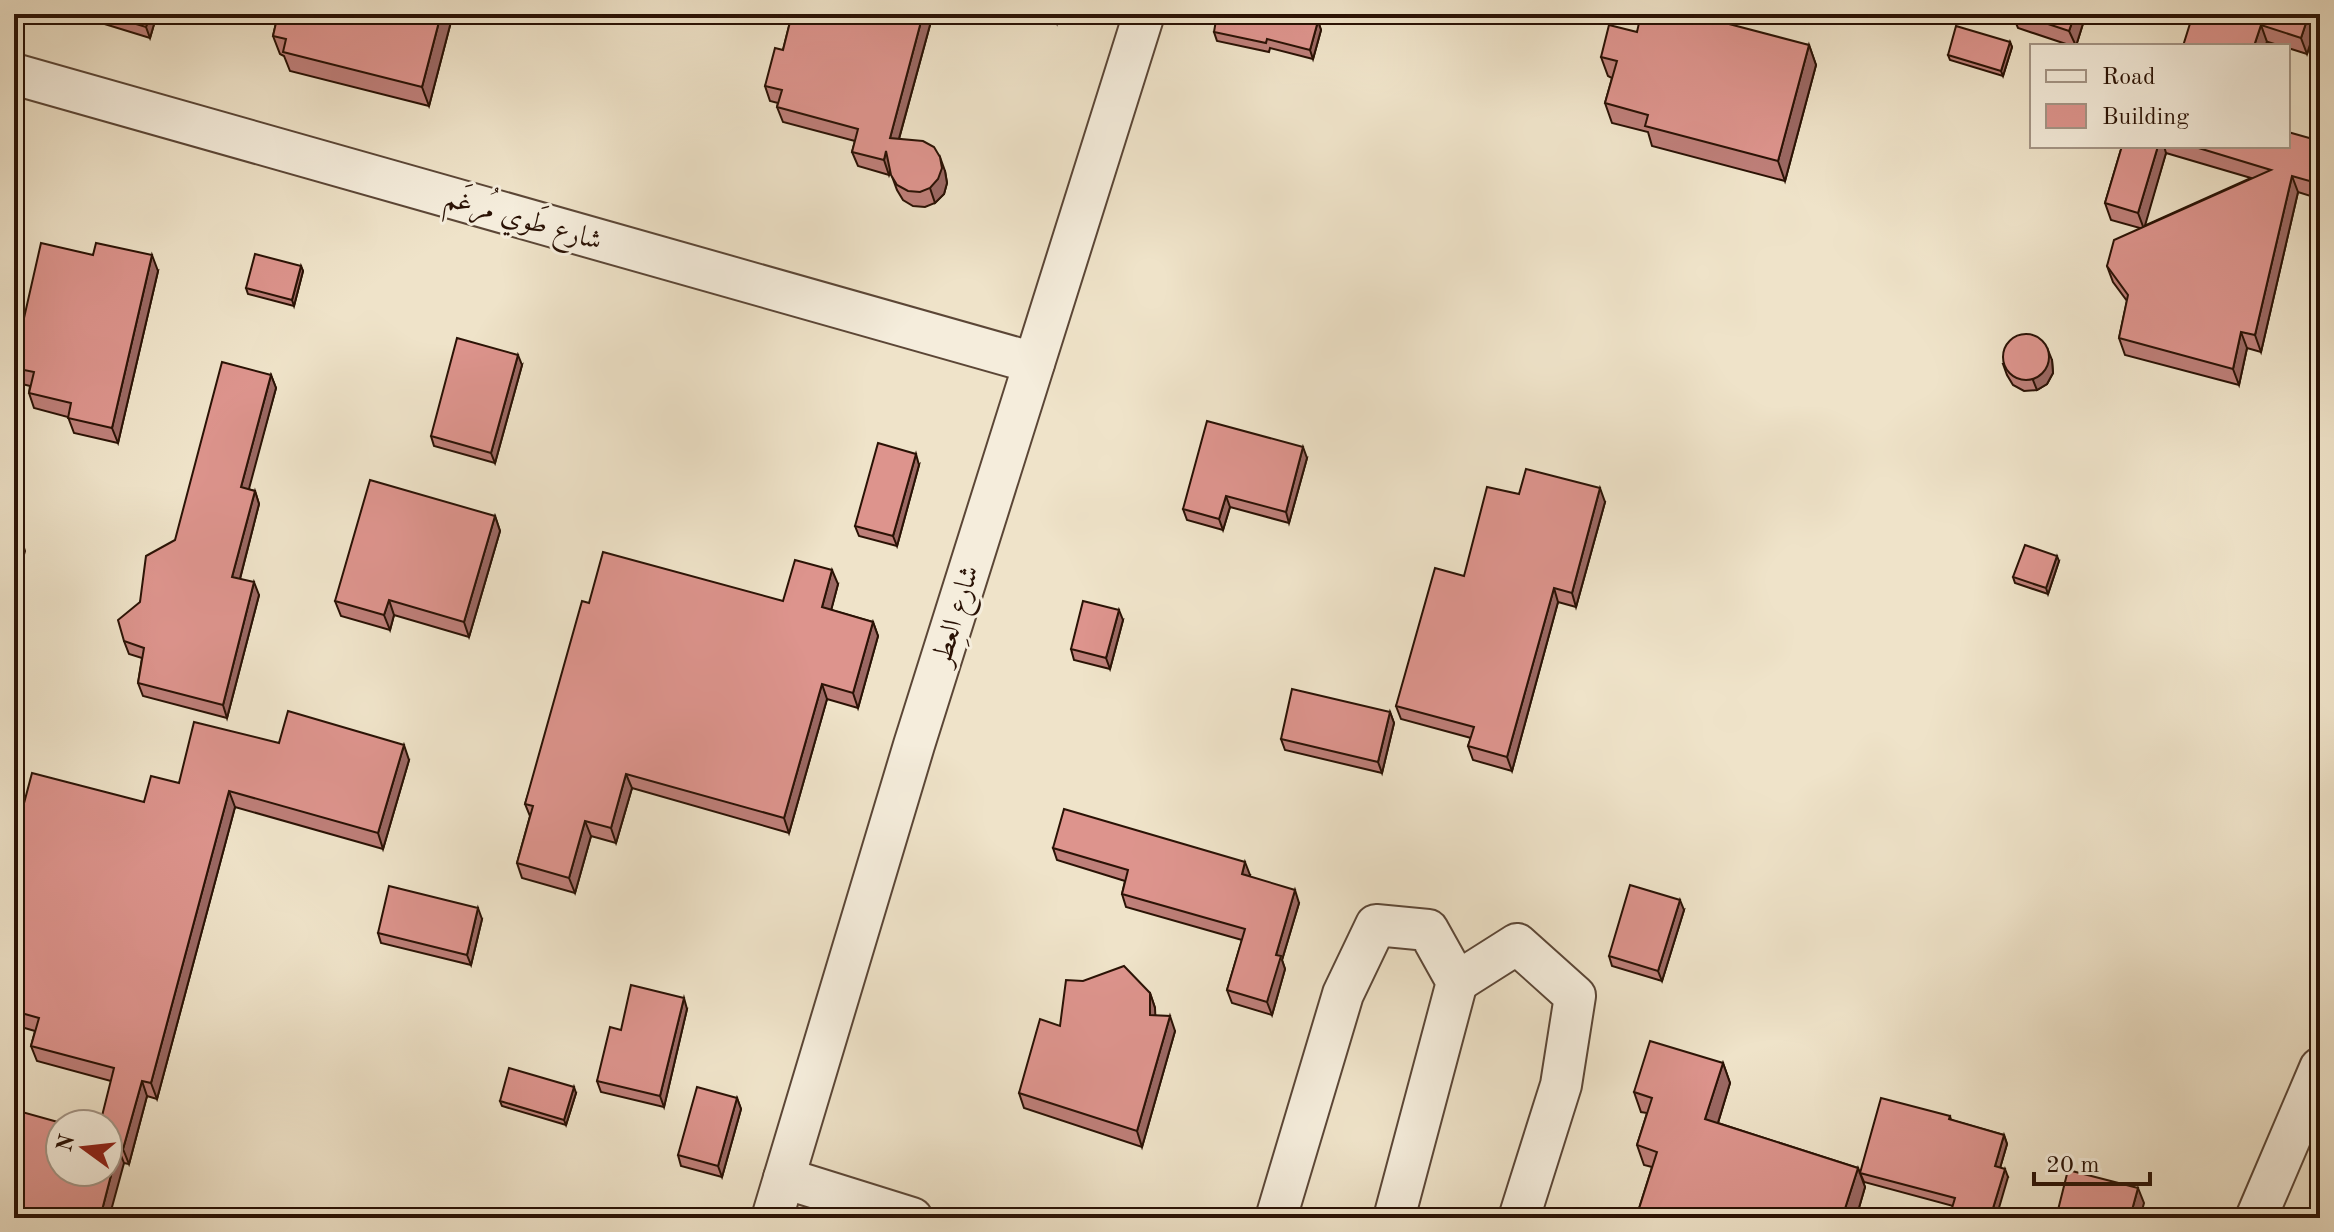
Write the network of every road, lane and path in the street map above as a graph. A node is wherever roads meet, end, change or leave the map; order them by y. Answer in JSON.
{"nodes":[{"id":1,"x":1144,"y":14,"type":"edge"},
{"id":2,"x":14,"y":74,"type":"edge"},
{"id":3,"x":1034,"y":363,"type":"junction"},
{"id":4,"x":1457,"y":982,"type":"junction"},
{"id":5,"x":2320,"y":1068,"type":"edge"},
{"id":6,"x":784,"y":1178,"type":"junction"},
{"id":7,"x":772,"y":1218,"type":"edge"},
{"id":8,"x":912,"y":1218,"type":"edge"},
{"id":9,"x":1276,"y":1218,"type":"edge"},
{"id":10,"x":1394,"y":1218,"type":"edge"},
{"id":11,"x":1519,"y":1218,"type":"edge"},
{"id":12,"x":2256,"y":1218,"type":"edge"}],
"edges":[{"from":1,"to":3,"type":"street","name":"شارع العِطر"},
{"from":2,"to":3,"type":"street","name":"شارع طَوي مُرغَم"},
{"from":3,"to":6,"type":"street","name":"شارع العِطر"},
{"from":4,"to":9,"type":"street"},
{"from":4,"to":10,"type":"street"},
{"from":4,"to":11,"type":"street"},
{"from":5,"to":12,"type":"street"},
{"from":6,"to":7,"type":"street","name":"شارع العِطر"},
{"from":6,"to":8,"type":"street"}]}
